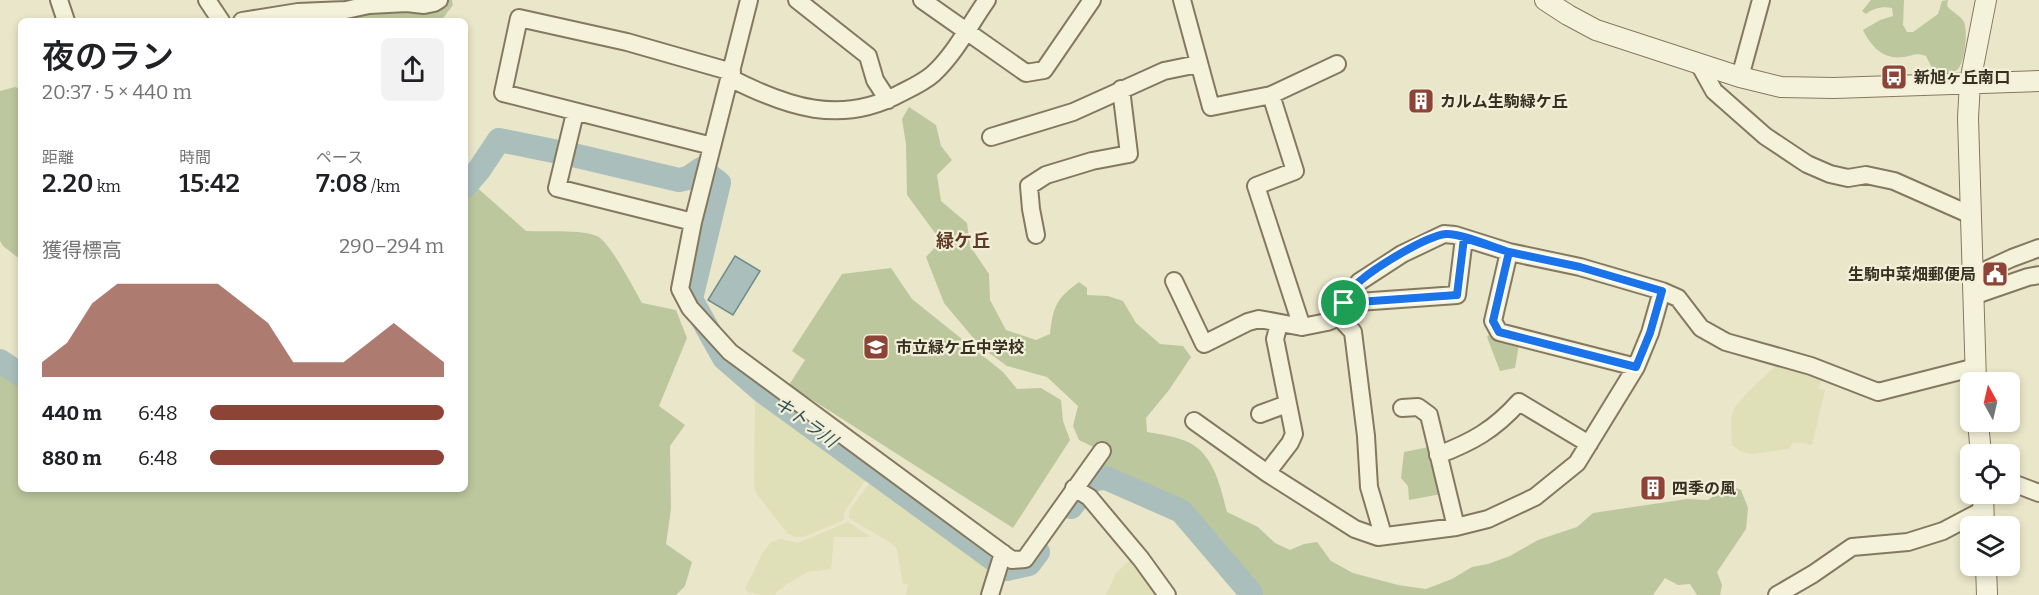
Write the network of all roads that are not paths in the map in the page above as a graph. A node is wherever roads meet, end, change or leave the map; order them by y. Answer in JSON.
{"nodes":[{"id":1,"x":58,"y":0,"type":"edge"},
{"id":2,"x":207,"y":0,"type":"edge"},
{"id":3,"x":439,"y":0,"type":"edge"},
{"id":4,"x":749,"y":0,"type":"edge"},
{"id":5,"x":797,"y":0,"type":"edge"},
{"id":6,"x":922,"y":0,"type":"edge"},
{"id":7,"x":987,"y":0,"type":"edge"},
{"id":8,"x":1092,"y":0,"type":"edge"},
{"id":9,"x":1182,"y":0,"type":"edge"},
{"id":10,"x":1545,"y":0,"type":"edge"},
{"id":11,"x":1761,"y":0,"type":"edge"},
{"id":12,"x":1986,"y":0,"type":"edge"},
{"id":13,"x":383,"y":2,"type":"edge"},
{"id":14,"x":308,"y":6,"type":"edge"},
{"id":15,"x":65,"y":18,"type":"edge"},
{"id":16,"x":219,"y":18,"type":"edge"},
{"id":17,"x":256,"y":18,"type":"edge"},
{"id":18,"x":965,"y":31,"type":"junction"},
{"id":19,"x":1198,"y":64,"type":"junction"},
{"id":20,"x":1337,"y":64,"type":"dead end"},
{"id":21,"x":1699,"y":64,"type":"junction"},
{"id":22,"x":731,"y":75,"type":"junction"},
{"id":23,"x":1740,"y":77,"type":"junction"},
{"id":24,"x":2039,"y":81,"type":"edge"},
{"id":25,"x":1970,"y":82,"type":"junction"},
{"id":26,"x":1121,"y":89,"type":"junction"},
{"id":27,"x":1271,"y":94,"type":"junction"},
{"id":28,"x":888,"y":100,"type":"junction"},
{"id":29,"x":575,"y":113,"type":"junction"},
{"id":30,"x":991,"y":137,"type":"dead end"},
{"id":31,"x":712,"y":146,"type":"junction"},
{"id":32,"x":1971,"y":215,"type":"junction"},
{"id":33,"x":693,"y":222,"type":"junction"},
{"id":34,"x":1036,"y":235,"type":"dead end"},
{"id":35,"x":1464,"y":238,"type":"junction"},
{"id":36,"x":2039,"y":248,"type":"edge"},
{"id":37,"x":1509,"y":252,"type":"junction"},
{"id":38,"x":2039,"y":275,"type":"edge"},
{"id":39,"x":1973,"y":276,"type":"junction"},
{"id":40,"x":1174,"y":281,"type":"dead end"},
{"id":41,"x":1662,"y":291,"type":"junction"},
{"id":42,"x":1973,"y":296,"type":"junction"},
{"id":43,"x":1341,"y":310,"type":"junction"},
{"id":44,"x":1279,"y":324,"type":"junction"},
{"id":45,"x":1302,"y":327,"type":"junction"},
{"id":46,"x":1636,"y":367,"type":"junction"},
{"id":47,"x":1976,"y":372,"type":"edge"},
{"id":48,"x":1960,"y":378,"type":"edge"},
{"id":49,"x":1287,"y":404,"type":"junction"},
{"id":50,"x":1402,"y":408,"type":"dead end"},
{"id":51,"x":1260,"y":414,"type":"dead end"},
{"id":52,"x":1194,"y":421,"type":"dead end"},
{"id":53,"x":1589,"y":444,"type":"junction"},
{"id":54,"x":1102,"y":451,"type":"dead end"},
{"id":55,"x":1438,"y":455,"type":"junction"},
{"id":56,"x":1266,"y":473,"type":"junction"},
{"id":57,"x":2020,"y":486,"type":"edge"},
{"id":58,"x":1074,"y":488,"type":"junction"},
{"id":59,"x":2039,"y":493,"type":"edge"},
{"id":60,"x":1983,"y":510,"type":"edge"},
{"id":61,"x":1456,"y":526,"type":"junction"},
{"id":62,"x":1378,"y":537,"type":"junction"},
{"id":63,"x":1003,"y":553,"type":"junction"},
{"id":64,"x":1986,"y":576,"type":"edge"},
{"id":65,"x":990,"y":595,"type":"edge"},
{"id":66,"x":1167,"y":595,"type":"edge"},
{"id":67,"x":1777,"y":595,"type":"edge"},
{"id":68,"x":1987,"y":595,"type":"edge"}],
"edges":[{"from":1,"to":15,"type":"street"},
{"from":2,"to":16,"type":"street"},
{"from":3,"to":13,"type":"street"},
{"from":4,"to":22,"type":"street"},
{"from":5,"to":28,"type":"street"},
{"from":6,"to":18,"type":"street"},
{"from":7,"to":18,"type":"street"},
{"from":8,"to":18,"type":"street"},
{"from":9,"to":19,"type":"street"},
{"from":10,"to":21,"type":"street"},
{"from":11,"to":23,"type":"street"},
{"from":12,"to":25,"type":"street"},
{"from":13,"to":14,"type":"street"},
{"from":14,"to":17,"type":"street"},
{"from":18,"to":28,"type":"street"},
{"from":19,"to":26,"type":"street"},
{"from":19,"to":27,"type":"street"},
{"from":20,"to":27,"type":"street"},
{"from":21,"to":23,"type":"street"},
{"from":21,"to":32,"type":"street"},
{"from":22,"to":28,"type":"street"},
{"from":22,"to":29,"type":"street"},
{"from":22,"to":31,"type":"street"},
{"from":23,"to":25,"type":"street"},
{"from":24,"to":25,"type":"street"},
{"from":25,"to":32,"type":"street"},
{"from":26,"to":30,"type":"street"},
{"from":26,"to":34,"type":"street"},
{"from":27,"to":45,"type":"street"},
{"from":29,"to":31,"type":"street"},
{"from":29,"to":33,"type":"street"},
{"from":31,"to":33,"type":"street"},
{"from":32,"to":39,"type":"street"},
{"from":33,"to":63,"type":"street"},
{"from":35,"to":37,"type":"street"},
{"from":35,"to":43,"type":"street"},
{"from":35,"to":43,"type":"street"},
{"from":36,"to":39,"type":"street"},
{"from":37,"to":41,"type":"street"},
{"from":37,"to":46,"type":"street"},
{"from":38,"to":42,"type":"street"},
{"from":39,"to":42,"type":"street"},
{"from":40,"to":44,"type":"street"},
{"from":41,"to":46,"type":"street"},
{"from":41,"to":48,"type":"street"},
{"from":42,"to":47,"type":"street"},
{"from":43,"to":45,"type":"street"},
{"from":43,"to":62,"type":"street"},
{"from":44,"to":45,"type":"street"},
{"from":44,"to":49,"type":"street"},
{"from":46,"to":53,"type":"street"},
{"from":49,"to":51,"type":"street"},
{"from":49,"to":56,"type":"street"},
{"from":50,"to":55,"type":"street"},
{"from":52,"to":56,"type":"street"},
{"from":53,"to":55,"type":"street"},
{"from":53,"to":61,"type":"street"},
{"from":54,"to":58,"type":"street"},
{"from":55,"to":61,"type":"street"},
{"from":56,"to":62,"type":"street"},
{"from":57,"to":59,"type":"street"},
{"from":58,"to":63,"type":"street"},
{"from":58,"to":66,"type":"street"},
{"from":60,"to":67,"type":"street"},
{"from":61,"to":62,"type":"street"},
{"from":63,"to":65,"type":"street"},
{"from":64,"to":68,"type":"street"}]}
